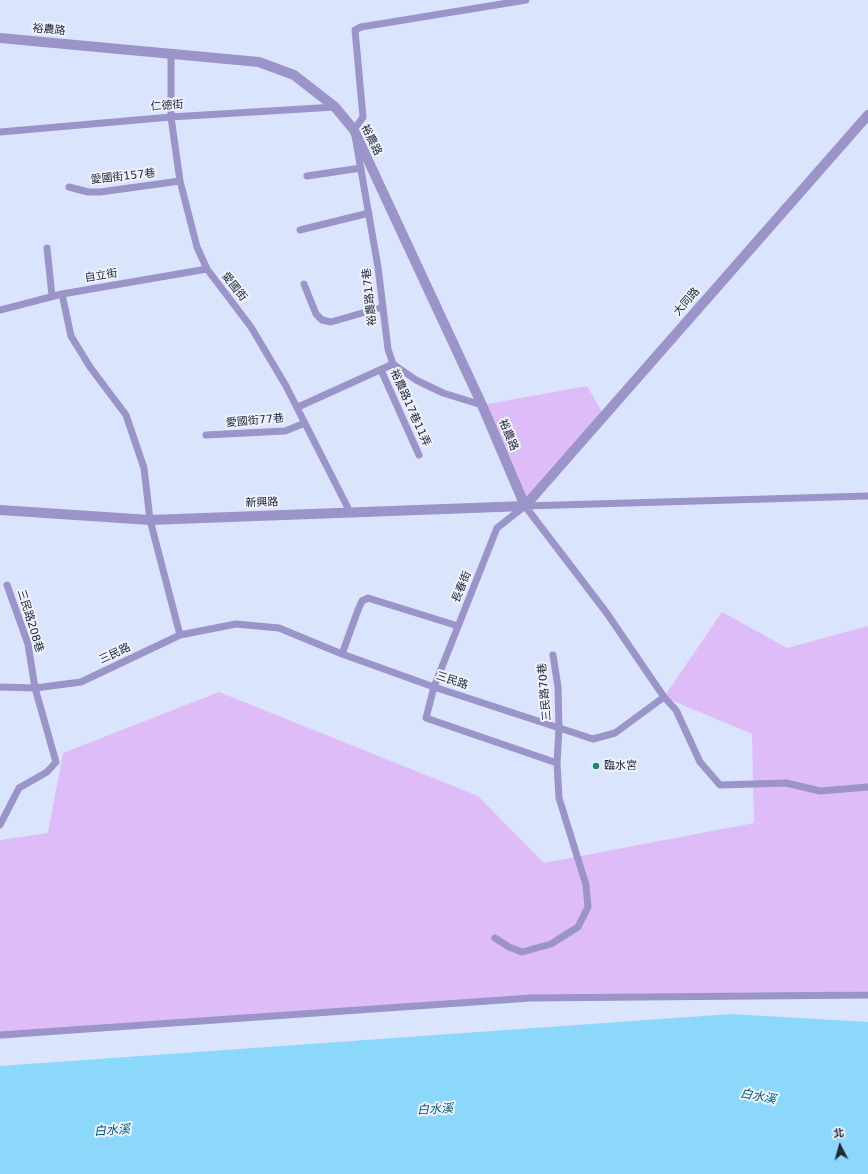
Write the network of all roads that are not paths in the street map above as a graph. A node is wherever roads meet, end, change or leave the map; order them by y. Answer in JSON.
{"nodes":[{"id":1,"x":526,"y":0,"type":"edge"},
{"id":2,"x":0,"y":38,"type":"edge"},
{"id":3,"x":171,"y":54,"type":"junction"},
{"id":4,"x":335,"y":107,"type":"junction"},
{"id":5,"x":868,"y":115,"type":"edge"},
{"id":6,"x":171,"y":117,"type":"junction"},
{"id":7,"x":354,"y":130,"type":"junction"},
{"id":8,"x":0,"y":132,"type":"edge"},
{"id":9,"x":361,"y":168,"type":"junction"},
{"id":10,"x":307,"y":176,"type":"dead end"},
{"id":11,"x":180,"y":181,"type":"junction"},
{"id":12,"x":69,"y":187,"type":"dead end"},
{"id":13,"x":369,"y":213,"type":"junction"},
{"id":14,"x":300,"y":230,"type":"dead end"},
{"id":15,"x":47,"y":248,"type":"dead end"},
{"id":16,"x":207,"y":269,"type":"junction"},
{"id":17,"x":304,"y":284,"type":"dead end"},
{"id":18,"x":62,"y":294,"type":"junction"},
{"id":19,"x":52,"y":296,"type":"junction"},
{"id":20,"x":383,"y":308,"type":"junction"},
{"id":21,"x":0,"y":310,"type":"edge"},
{"id":22,"x":393,"y":364,"type":"junction"},
{"id":23,"x":381,"y":370,"type":"junction"},
{"id":24,"x":482,"y":405,"type":"junction"},
{"id":25,"x":298,"y":407,"type":"junction"},
{"id":26,"x":305,"y":422,"type":"junction"},
{"id":27,"x":206,"y":435,"type":"dead end"},
{"id":28,"x":419,"y":455,"type":"dead end"},
{"id":29,"x":868,"y":496,"type":"edge"},
{"id":30,"x":526,"y":506,"type":"junction"},
{"id":31,"x":0,"y":510,"type":"edge"},
{"id":32,"x":350,"y":512,"type":"junction"},
{"id":33,"x":150,"y":520,"type":"junction"},
{"id":34,"x":7,"y":585,"type":"dead end"},
{"id":35,"x":458,"y":626,"type":"junction"},
{"id":36,"x":180,"y":635,"type":"junction"},
{"id":37,"x":342,"y":654,"type":"junction"},
{"id":38,"x":553,"y":655,"type":"dead end"},
{"id":39,"x":0,"y":687,"type":"edge"},
{"id":40,"x":434,"y":687,"type":"junction"},
{"id":41,"x":36,"y":688,"type":"junction"},
{"id":42,"x":664,"y":697,"type":"junction"},
{"id":43,"x":559,"y":728,"type":"junction"},
{"id":44,"x":557,"y":763,"type":"junction"},
{"id":45,"x":868,"y":787,"type":"edge"},
{"id":46,"x":0,"y":825,"type":"edge"},
{"id":47,"x":495,"y":938,"type":"dead end"},
{"id":48,"x":868,"y":994,"type":"edge"},
{"id":49,"x":0,"y":1035,"type":"edge"}],
"edges":[{"from":1,"to":7,"type":"lane"},
{"from":2,"to":3,"type":"street","name":"裕農路"},
{"from":3,"to":4,"type":"street","name":"裕農路"},
{"from":3,"to":6,"type":"lane","name":"愛國街"},
{"from":4,"to":6,"type":"lane","name":"仁德街"},
{"from":4,"to":7,"type":"street","name":"裕農路"},
{"from":5,"to":30,"type":"street","name":"大同路"},
{"from":6,"to":8,"type":"lane","name":"仁德街"},
{"from":6,"to":11,"type":"lane","name":"愛國街"},
{"from":7,"to":9,"type":"lane","name":"裕農路17巷"},
{"from":7,"to":24,"type":"street","name":"裕農路"},
{"from":9,"to":10,"type":"lane"},
{"from":9,"to":13,"type":"lane","name":"裕農路17巷"},
{"from":11,"to":12,"type":"lane","name":"愛國街157巷"},
{"from":11,"to":16,"type":"lane","name":"愛國街"},
{"from":13,"to":14,"type":"lane"},
{"from":13,"to":20,"type":"lane","name":"裕農路17巷"},
{"from":15,"to":19,"type":"lane"},
{"from":16,"to":18,"type":"lane","name":"自立街"},
{"from":16,"to":25,"type":"lane","name":"愛國街"},
{"from":17,"to":20,"type":"lane"},
{"from":18,"to":19,"type":"lane","name":"自立街"},
{"from":18,"to":33,"type":"lane"},
{"from":19,"to":21,"type":"lane","name":"自立街"},
{"from":20,"to":22,"type":"lane","name":"裕農路17巷"},
{"from":22,"to":23,"type":"lane","name":"裕農路17巷11弄"},
{"from":22,"to":24,"type":"lane"},
{"from":23,"to":25,"type":"lane","name":"裕農路17巷11弄"},
{"from":23,"to":28,"type":"lane","name":"裕農路17巷11弄"},
{"from":24,"to":30,"type":"street","name":"裕農路"},
{"from":25,"to":26,"type":"lane","name":"愛國街"},
{"from":26,"to":27,"type":"lane","name":"愛國街77巷"},
{"from":26,"to":32,"type":"lane","name":"愛國街"},
{"from":29,"to":30,"type":"lane"},
{"from":30,"to":32,"type":"street","name":"新興路"},
{"from":30,"to":35,"type":"lane","name":"長春街"},
{"from":30,"to":42,"type":"lane"},
{"from":31,"to":33,"type":"street","name":"新興路"},
{"from":32,"to":33,"type":"street","name":"新興路"},
{"from":33,"to":36,"type":"lane"},
{"from":34,"to":41,"type":"lane","name":"三民路208巷"},
{"from":35,"to":37,"type":"lane"},
{"from":35,"to":40,"type":"lane","name":"長春街"},
{"from":36,"to":37,"type":"lane","name":"三民路"},
{"from":36,"to":41,"type":"lane","name":"三民路"},
{"from":37,"to":40,"type":"lane","name":"三民路"},
{"from":38,"to":43,"type":"lane","name":"三民路70巷"},
{"from":39,"to":41,"type":"lane","name":"三民路"},
{"from":40,"to":43,"type":"lane","name":"三民路"},
{"from":40,"to":44,"type":"lane","name":"長春街"},
{"from":41,"to":46,"type":"lane","name":"三民路208巷"},
{"from":42,"to":43,"type":"lane","name":"三民路"},
{"from":42,"to":45,"type":"lane"},
{"from":43,"to":44,"type":"lane","name":"三民路70巷"},
{"from":44,"to":47,"type":"lane","name":"三民路70巷"},
{"from":48,"to":49,"type":"lane"}]}
